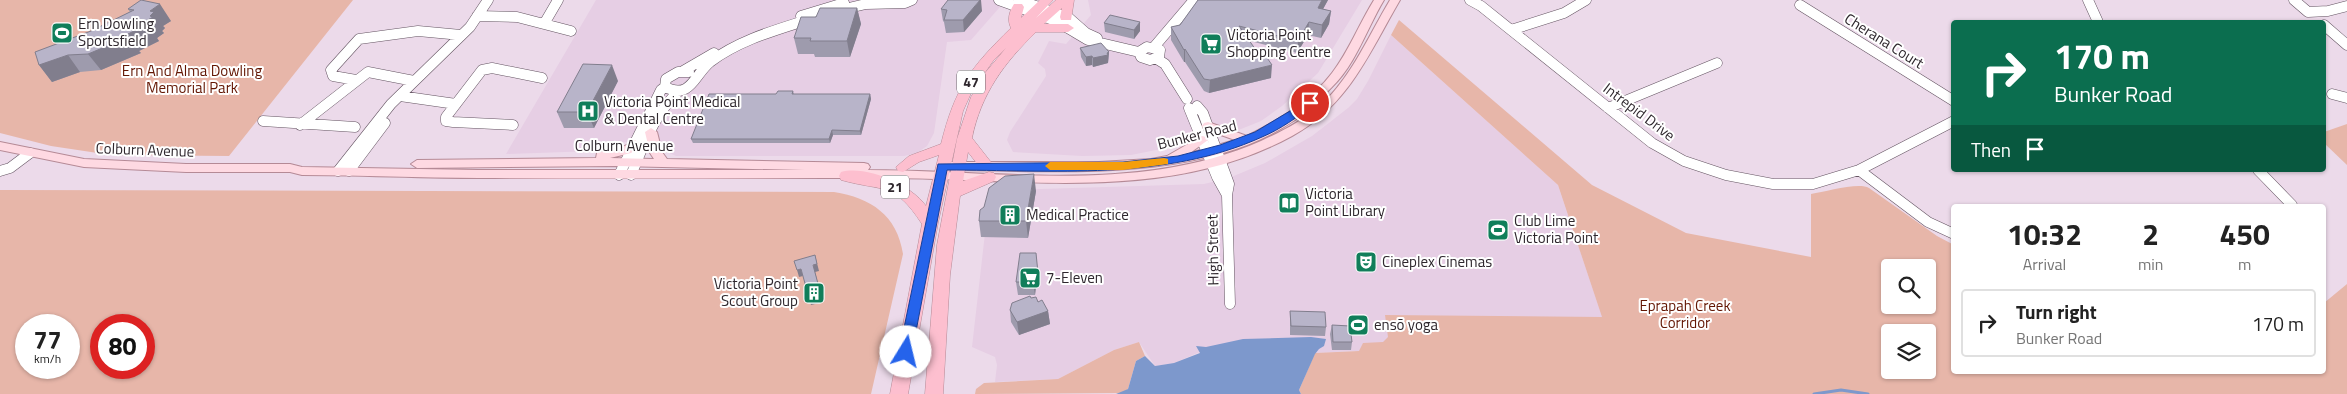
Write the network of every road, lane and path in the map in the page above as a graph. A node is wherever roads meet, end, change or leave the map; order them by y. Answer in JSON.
{"nodes":[{"id":1,"x":488,"y":0,"type":"edge"},
{"id":2,"x":558,"y":0,"type":"edge"},
{"id":3,"x":860,"y":0,"type":"edge"},
{"id":4,"x":913,"y":0,"type":"edge"},
{"id":5,"x":998,"y":0,"type":"edge"},
{"id":6,"x":1063,"y":0,"type":"edge"},
{"id":7,"x":1068,"y":0,"type":"edge"},
{"id":8,"x":1194,"y":0,"type":"edge"},
{"id":9,"x":1379,"y":0,"type":"edge"},
{"id":10,"x":1395,"y":0,"type":"edge"},
{"id":11,"x":1470,"y":0,"type":"edge"},
{"id":12,"x":1586,"y":0,"type":"edge"},
{"id":13,"x":2088,"y":0,"type":"edge"},
{"id":14,"x":2294,"y":0,"type":"edge"},
{"id":15,"x":889,"y":1,"type":"edge"},
{"id":16,"x":1018,"y":4,"type":"edge"},
{"id":17,"x":1800,"y":5,"type":"dead end"},
{"id":18,"x":2347,"y":6,"type":"edge"},
{"id":19,"x":1043,"y":10,"type":"edge"},
{"id":20,"x":2308,"y":12,"type":"junction"},
{"id":21,"x":477,"y":16,"type":"junction"},
{"id":22,"x":2097,"y":20,"type":"edge"},
{"id":23,"x":2317,"y":20,"type":"edge"},
{"id":24,"x":1067,"y":22,"type":"junction"},
{"id":25,"x":544,"y":24,"type":"junction"},
{"id":26,"x":2326,"y":27,"type":"edge"},
{"id":27,"x":1017,"y":28,"type":"junction"},
{"id":28,"x":1034,"y":28,"type":"junction"},
{"id":29,"x":571,"y":30,"type":"dead end"},
{"id":30,"x":1511,"y":30,"type":"junction"},
{"id":31,"x":461,"y":35,"type":"junction"},
{"id":32,"x":2347,"y":44,"type":"edge"},
{"id":33,"x":1154,"y":47,"type":"junction"},
{"id":34,"x":1139,"y":52,"type":"junction"},
{"id":35,"x":1157,"y":59,"type":"junction"},
{"id":36,"x":1717,"y":64,"type":"dead end"},
{"id":37,"x":683,"y":71,"type":"junction"},
{"id":38,"x":696,"y":76,"type":"junction"},
{"id":39,"x":542,"y":78,"type":"dead end"},
{"id":40,"x":356,"y":80,"type":"junction"},
{"id":41,"x":414,"y":81,"type":"junction"},
{"id":42,"x":666,"y":87,"type":"junction"},
{"id":43,"x":678,"y":90,"type":"junction"},
{"id":44,"x":2332,"y":94,"type":"dead end"},
{"id":45,"x":400,"y":96,"type":"junction"},
{"id":46,"x":2347,"y":98,"type":"edge"},
{"id":47,"x":1951,"y":99,"type":"edge"},
{"id":48,"x":456,"y":104,"type":"junction"},
{"id":49,"x":1191,"y":104,"type":"junction"},
{"id":50,"x":1608,"y":108,"type":"junction"},
{"id":51,"x":263,"y":121,"type":"dead end"},
{"id":52,"x":1951,"y":123,"type":"edge"},
{"id":53,"x":300,"y":125,"type":"junction"},
{"id":54,"x":513,"y":125,"type":"dead end"},
{"id":55,"x":1208,"y":126,"type":"junction"},
{"id":56,"x":355,"y":127,"type":"dead end"},
{"id":57,"x":651,"y":132,"type":"junction"},
{"id":58,"x":964,"y":139,"type":"junction"},
{"id":59,"x":1202,"y":140,"type":"junction"},
{"id":60,"x":1245,"y":140,"type":"junction"},
{"id":61,"x":635,"y":144,"type":"junction"},
{"id":62,"x":0,"y":146,"type":"edge"},
{"id":63,"x":946,"y":147,"type":"junction"},
{"id":64,"x":30,"y":153,"type":"junction"},
{"id":65,"x":1214,"y":157,"type":"junction"},
{"id":66,"x":1168,"y":161,"type":"junction"},
{"id":67,"x":588,"y":162,"type":"junction"},
{"id":68,"x":632,"y":162,"type":"junction"},
{"id":69,"x":663,"y":162,"type":"junction"},
{"id":70,"x":346,"y":167,"type":"junction"},
{"id":71,"x":903,"y":167,"type":"junction"},
{"id":72,"x":1859,"y":170,"type":"junction"},
{"id":73,"x":0,"y":171,"type":"edge"},
{"id":74,"x":941,"y":171,"type":"junction"},
{"id":75,"x":957,"y":171,"type":"junction"},
{"id":76,"x":988,"y":172,"type":"junction"},
{"id":77,"x":2260,"y":172,"type":"edge"},
{"id":78,"x":625,"y":175,"type":"junction"},
{"id":79,"x":846,"y":176,"type":"junction"},
{"id":80,"x":953,"y":193,"type":"junction"},
{"id":81,"x":2291,"y":204,"type":"edge"},
{"id":82,"x":930,"y":222,"type":"junction"},
{"id":83,"x":1951,"y":233,"type":"edge"},
{"id":84,"x":1230,"y":304,"type":"dead end"},
{"id":85,"x":899,"y":394,"type":"edge"},
{"id":86,"x":934,"y":394,"type":"edge"}],
"edges":[{"from":1,"to":21,"type":"street"},
{"from":2,"to":25,"type":"street"},
{"from":3,"to":37,"type":"street"},
{"from":4,"to":15,"type":"street"},
{"from":5,"to":16,"type":"street"},
{"from":6,"to":19,"type":"highway","number":"47"},
{"from":7,"to":24,"type":"highway"},
{"from":8,"to":33,"type":"street"},
{"from":9,"to":60,"type":"main road","name":"Bunker Road"},
{"from":10,"to":65,"type":"main road","name":"Bunker Road"},
{"from":11,"to":30,"type":"street","name":"Intrepid Drive"},
{"from":12,"to":30,"type":"street"},
{"from":13,"to":22,"type":"street"},
{"from":14,"to":20,"type":"street"},
{"from":15,"to":38,"type":"street"},
{"from":16,"to":19,"type":"street"},
{"from":16,"to":27,"type":"highway"},
{"from":17,"to":47,"type":"street","name":"Cherana Court"},
{"from":18,"to":20,"type":"street"},
{"from":19,"to":24,"type":"street"},
{"from":19,"to":27,"type":"highway","number":"47"},
{"from":19,"to":28,"type":"highway","number":"47"},
{"from":20,"to":23,"type":"street"},
{"from":21,"to":25,"type":"street"},
{"from":21,"to":31,"type":"street"},
{"from":24,"to":28,"type":"highway"},
{"from":24,"to":34,"type":"street"},
{"from":25,"to":29,"type":"street"},
{"from":26,"to":32,"type":"street"},
{"from":27,"to":63,"type":"highway","number":"47"},
{"from":28,"to":58,"type":"highway","number":"47"},
{"from":30,"to":50,"type":"street","name":"Intrepid Drive"},
{"from":31,"to":40,"type":"street"},
{"from":31,"to":41,"type":"street"},
{"from":33,"to":34,"type":"street"},
{"from":33,"to":35,"type":"street"},
{"from":34,"to":35,"type":"street"},
{"from":35,"to":49,"type":"street"},
{"from":36,"to":50,"type":"street"},
{"from":37,"to":38,"type":"street"},
{"from":37,"to":42,"type":"street"},
{"from":38,"to":43,"type":"street"},
{"from":39,"to":48,"type":"street"},
{"from":40,"to":41,"type":"street"},
{"from":40,"to":53,"type":"street"},
{"from":41,"to":45,"type":"street"},
{"from":42,"to":43,"type":"street"},
{"from":42,"to":61,"type":"street"},
{"from":43,"to":57,"type":"street"},
{"from":44,"to":46,"type":"street"},
{"from":45,"to":48,"type":"street"},
{"from":45,"to":70,"type":"street"},
{"from":48,"to":54,"type":"street"},
{"from":49,"to":55,"type":"street"},
{"from":49,"to":59,"type":"street"},
{"from":50,"to":72,"type":"street","name":"Intrepid Drive"},
{"from":51,"to":53,"type":"street"},
{"from":52,"to":72,"type":"street","name":"Intrepid Drive"},
{"from":53,"to":56,"type":"street"},
{"from":55,"to":60,"type":"main road"},
{"from":55,"to":65,"type":"street"},
{"from":57,"to":68,"type":"street"},
{"from":57,"to":69,"type":"main road"},
{"from":58,"to":75,"type":"highway","number":"47"},
{"from":58,"to":76,"type":"highway"},
{"from":59,"to":65,"type":"street"},
{"from":59,"to":66,"type":"main road"},
{"from":60,"to":65,"type":"main road","name":"Bunker Road"},
{"from":61,"to":67,"type":"main road"},
{"from":61,"to":68,"type":"street"},
{"from":62,"to":64,"type":"main road","name":"Colburn Avenue","number":"21"},
{"from":63,"to":71,"type":"highway"},
{"from":63,"to":74,"type":"highway","number":"47"},
{"from":64,"to":70,"type":"main road","name":"Colburn Avenue","number":"21"},
{"from":64,"to":73,"type":"street"},
{"from":65,"to":66,"type":"main road","name":"Bunker Road"},
{"from":65,"to":76,"type":"main road","name":"Bunker Road"},
{"from":65,"to":84,"type":"street","name":"High Street"},
{"from":66,"to":76,"type":"main road","name":"Bunker Road"},
{"from":67,"to":68,"type":"main road","name":"Colburn Avenue","number":"21"},
{"from":67,"to":70,"type":"main road","name":"Colburn Avenue","number":"21"},
{"from":68,"to":69,"type":"main road","name":"Colburn Avenue","number":"21"},
{"from":68,"to":78,"type":"street"},
{"from":69,"to":71,"type":"main road","name":"Colburn Avenue","number":"21"},
{"from":70,"to":78,"type":"main road","name":"Colburn Avenue","number":"21"},
{"from":71,"to":74,"type":"main road","name":"Colburn Avenue","number":"21"},
{"from":72,"to":83,"type":"street"},
{"from":74,"to":75,"type":"main road","name":"Bunker Road"},
{"from":74,"to":79,"type":"main road","name":"Colburn Avenue"},
{"from":74,"to":82,"type":"highway","number":"47"},
{"from":75,"to":76,"type":"main road","name":"Bunker Road"},
{"from":75,"to":80,"type":"highway"},
{"from":76,"to":80,"type":"highway"},
{"from":77,"to":81,"type":"street"},
{"from":78,"to":79,"type":"main road","name":"Colburn Avenue","number":"21"},
{"from":79,"to":82,"type":"highway","number":"21"},
{"from":80,"to":86,"type":"highway"},
{"from":82,"to":85,"type":"highway"}]}
